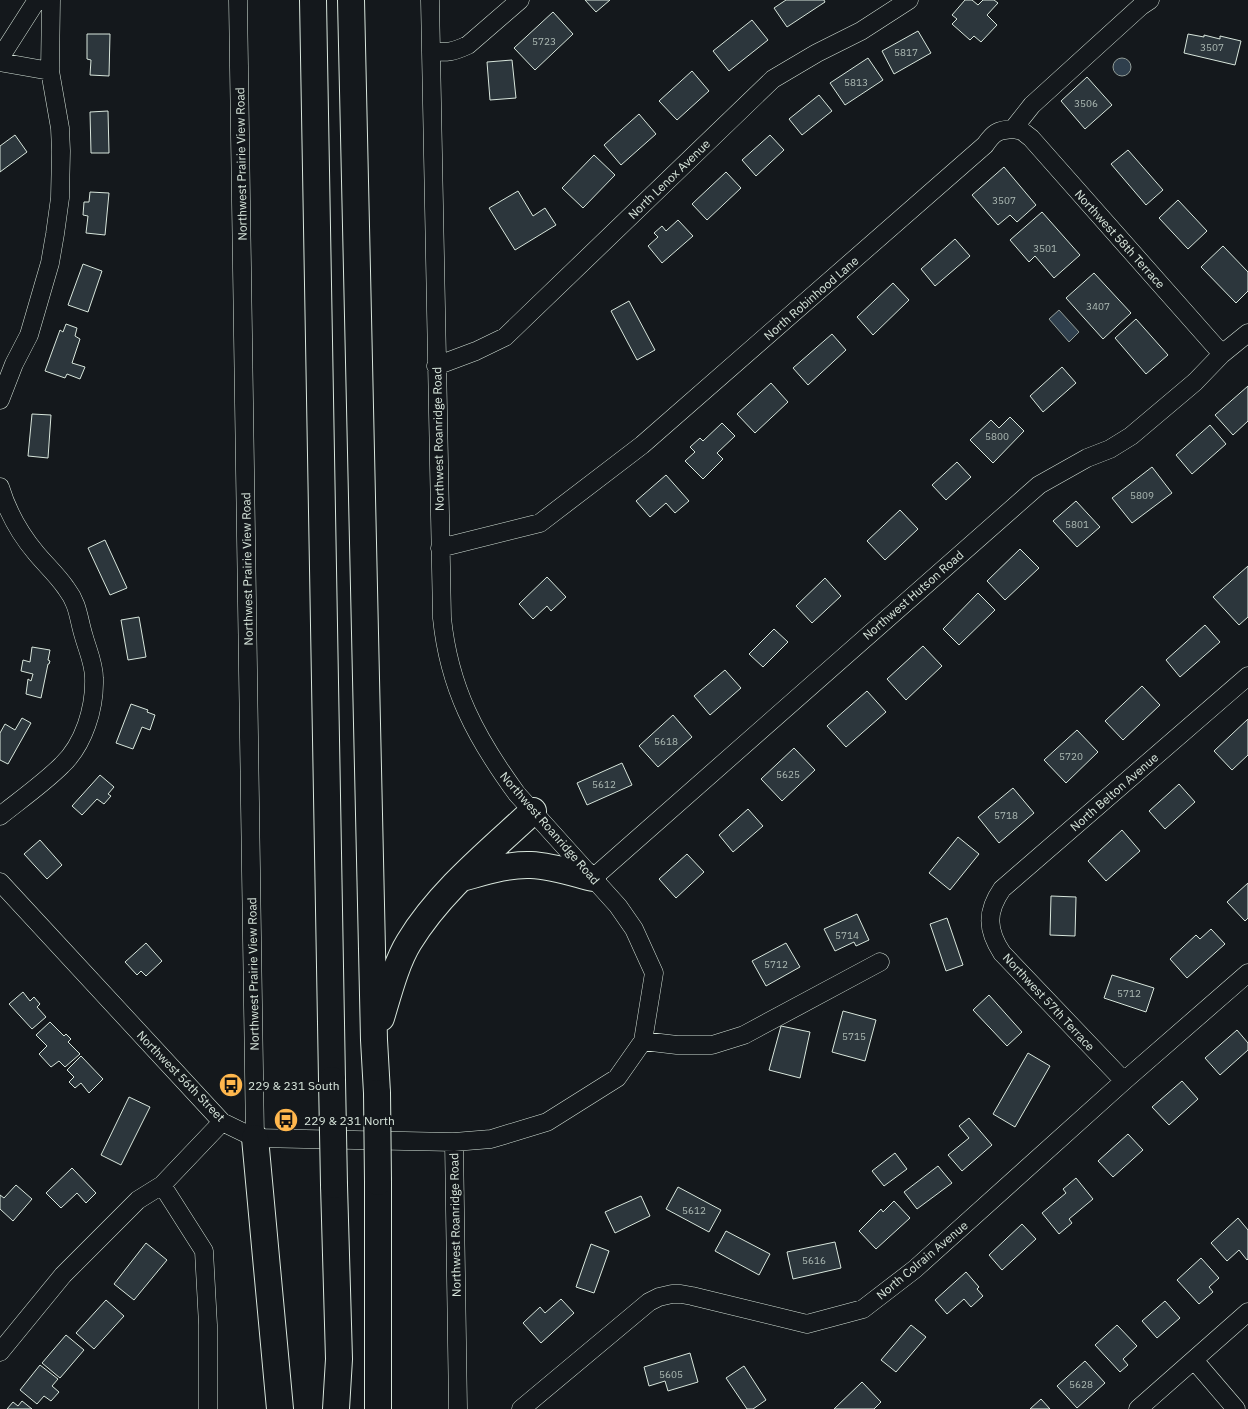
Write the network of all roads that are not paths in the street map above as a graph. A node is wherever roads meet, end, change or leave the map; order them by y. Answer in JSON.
{"nodes":[{"id":1,"x":37,"y":0,"type":"edge"},
{"id":2,"x":52,"y":0,"type":"edge"},
{"id":3,"x":238,"y":0,"type":"edge"},
{"id":4,"x":312,"y":0,"type":"edge"},
{"id":5,"x":351,"y":0,"type":"edge"},
{"id":6,"x":430,"y":0,"type":"edge"},
{"id":7,"x":520,"y":0,"type":"edge"},
{"id":8,"x":909,"y":0,"type":"edge"},
{"id":9,"x":1150,"y":0,"type":"edge"},
{"id":10,"x":431,"y":51,"type":"junction"},
{"id":11,"x":0,"y":58,"type":"edge"},
{"id":12,"x":0,"y":62,"type":"edge"},
{"id":13,"x":50,"y":71,"type":"junction"},
{"id":14,"x":1013,"y":129,"type":"junction"},
{"id":15,"x":1248,"y":332,"type":"edge"},
{"id":16,"x":1222,"y":354,"type":"junction"},
{"id":17,"x":436,"y":366,"type":"junction"},
{"id":18,"x":0,"y":400,"type":"edge"},
{"id":19,"x":0,"y":487,"type":"edge"},
{"id":20,"x":440,"y":548,"type":"junction"},
{"id":21,"x":1248,"y":676,"type":"edge"},
{"id":22,"x":533,"y":811,"type":"junction"},
{"id":23,"x":0,"y":816,"type":"edge"},
{"id":24,"x":461,"y":878,"type":"junction"},
{"id":25,"x":593,"y":878,"type":"junction"},
{"id":26,"x":0,"y":882,"type":"edge"},
{"id":27,"x":991,"y":914,"type":"joint"},
{"id":28,"x":880,"y":962,"type":"dead end"},
{"id":29,"x":1248,"y":973,"type":"edge"},
{"id":30,"x":374,"y":1040,"type":"junction"},
{"id":31,"x":643,"y":1041,"type":"junction"},
{"id":32,"x":1124,"y":1081,"type":"junction"},
{"id":33,"x":222,"y":1122,"type":"junction"},
{"id":34,"x":255,"y":1138,"type":"junction"},
{"id":35,"x":454,"y":1142,"type":"junction"},
{"id":36,"x":162,"y":1185,"type":"junction"},
{"id":37,"x":1248,"y":1312,"type":"edge"},
{"id":38,"x":0,"y":1352,"type":"edge"},
{"id":39,"x":1194,"y":1360,"type":"junction"},
{"id":40,"x":208,"y":1409,"type":"edge"},
{"id":41,"x":280,"y":1409,"type":"edge"},
{"id":42,"x":336,"y":1409,"type":"edge"},
{"id":43,"x":378,"y":1409,"type":"edge"},
{"id":44,"x":458,"y":1409,"type":"edge"},
{"id":45,"x":521,"y":1409,"type":"edge"},
{"id":46,"x":1138,"y":1409,"type":"edge"},
{"id":47,"x":1236,"y":1409,"type":"edge"}],
"edges":[{"from":1,"to":11,"type":"street"},
{"from":2,"to":13,"type":"street"},
{"from":3,"to":34,"type":"street","name":"Northwest Prairie View Road"},
{"from":4,"to":42,"type":"highway","bridge":true},
{"from":5,"to":30,"type":"highway"},
{"from":6,"to":10,"type":"street","name":"Northwest Roanridge Road"},
{"from":7,"to":10,"type":"street"},
{"from":8,"to":17,"type":"street","name":"North Lenox Avenue"},
{"from":9,"to":14,"type":"street"},
{"from":10,"to":17,"type":"street","name":"Northwest Roanridge Road"},
{"from":12,"to":13,"type":"street"},
{"from":13,"to":18,"type":"street"},
{"from":14,"to":16,"type":"street","name":"Northwest 58th Terrace"},
{"from":14,"to":20,"type":"street","name":"North Robinhood Lane"},
{"from":15,"to":16,"type":"street","name":"Northwest Hutson Road"},
{"from":16,"to":25,"type":"street","name":"Northwest Hutson Road"},
{"from":17,"to":20,"type":"street","name":"Northwest Roanridge Road"},
{"from":19,"to":23,"type":"street"},
{"from":20,"to":22,"type":"street","name":"Northwest Roanridge Road"},
{"from":21,"to":27,"type":"street","name":"North Belton Avenue"},
{"from":22,"to":24,"type":"highway"},
{"from":22,"to":25,"type":"street","name":"Northwest Roanridge Road"},
{"from":24,"to":25,"type":"highway"},
{"from":24,"to":30,"type":"highway"},
{"from":25,"to":31,"type":"street","name":"Northwest Roanridge Road"},
{"from":26,"to":33,"type":"street","name":"Northwest 56th Street"},
{"from":27,"to":32,"type":"street","name":"Northwest 57th Terrace"},
{"from":28,"to":31,"type":"street"},
{"from":29,"to":32,"type":"street","name":"North Colrain Avenue"},
{"from":30,"to":43,"type":"highway","bridge":true},
{"from":31,"to":35,"type":"street","name":"Northwest Roanridge Road"},
{"from":32,"to":45,"type":"street","name":"North Colrain Avenue"},
{"from":33,"to":34,"type":"street","name":"Northwest 56th Street"},
{"from":33,"to":36,"type":"street"},
{"from":34,"to":35,"type":"street","name":"Northwest 56th Street"},
{"from":34,"to":41,"type":"highway"},
{"from":35,"to":44,"type":"street","name":"Northwest Roanridge Road"},
{"from":36,"to":38,"type":"street"},
{"from":36,"to":40,"type":"street"},
{"from":37,"to":39,"type":"street"},
{"from":39,"to":46,"type":"street"},
{"from":39,"to":47,"type":"street"}]}
